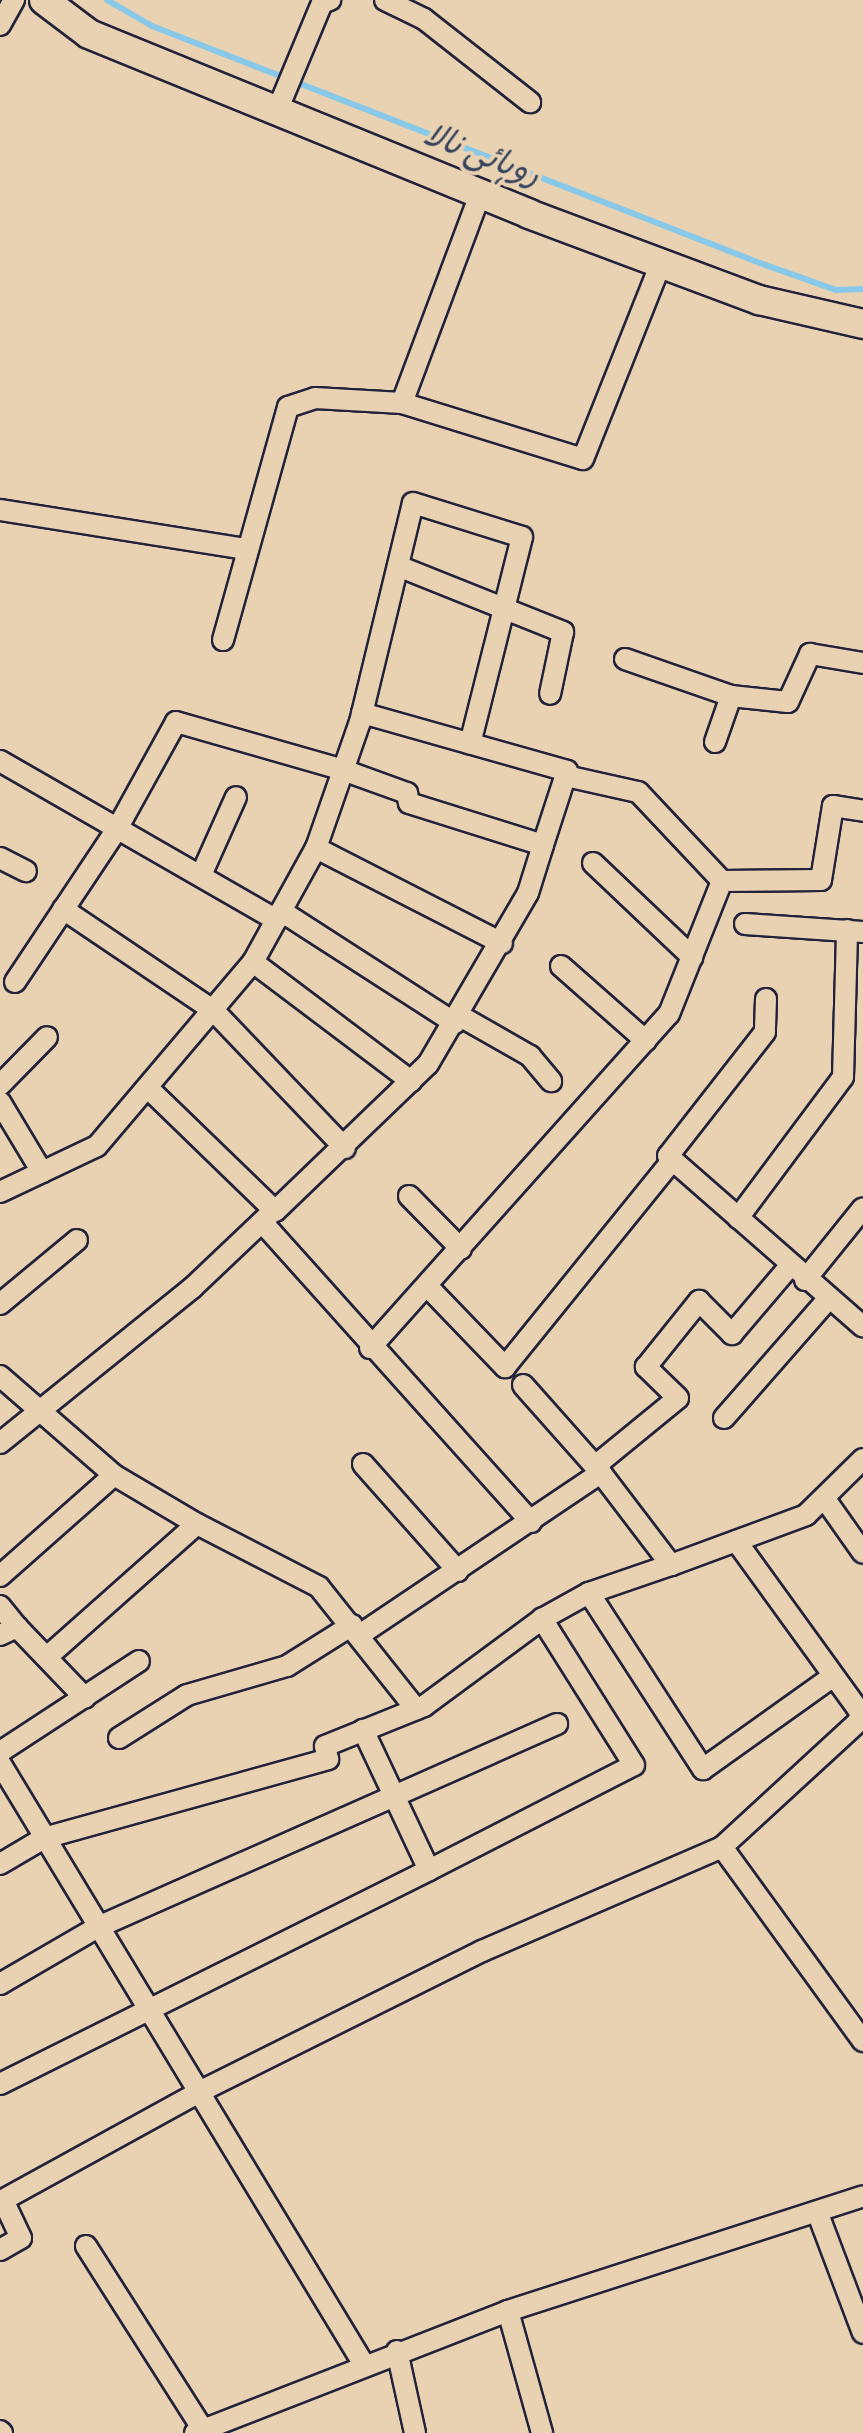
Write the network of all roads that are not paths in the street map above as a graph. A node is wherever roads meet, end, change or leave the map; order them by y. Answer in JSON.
{"nodes":[{"id":1,"x":14,"y":0,"type":"edge"},
{"id":2,"x":44,"y":0,"type":"edge"},
{"id":3,"x":330,"y":0,"type":"edge"},
{"id":4,"x":385,"y":0,"type":"edge"},
{"id":5,"x":0,"y":24,"type":"edge"},
{"id":6,"x":530,"y":102,"type":"dead end"},
{"id":7,"x":280,"y":105,"type":"junction"},
{"id":8,"x":480,"y":194,"type":"junction"},
{"id":9,"x":661,"y":263,"type":"junction"},
{"id":10,"x":863,"y":324,"type":"edge"},
{"id":11,"x":402,"y":403,"type":"junction"},
{"id":12,"x":0,"y":510,"type":"edge"},
{"id":13,"x":246,"y":549,"type":"junction"},
{"id":14,"x":398,"y":566,"type":"junction"},
{"id":15,"x":504,"y":608,"type":"junction"},
{"id":16,"x":223,"y":640,"type":"dead end"},
{"id":17,"x":625,"y":659,"type":"dead end"},
{"id":18,"x":863,"y":663,"type":"edge"},
{"id":19,"x":550,"y":694,"type":"dead end"},
{"id":20,"x":730,"y":696,"type":"junction"},
{"id":21,"x":362,"y":714,"type":"junction"},
{"id":22,"x":715,"y":742,"type":"dead end"},
{"id":23,"x":470,"y":744,"type":"junction"},
{"id":24,"x":0,"y":762,"type":"edge"},
{"id":25,"x":343,"y":770,"type":"junction"},
{"id":26,"x":566,"y":776,"type":"junction"},
{"id":27,"x":236,"y":797,"type":"dead end"},
{"id":28,"x":863,"y":811,"type":"edge"},
{"id":29,"x":117,"y":829,"type":"junction"},
{"id":30,"x":543,"y":844,"type":"junction"},
{"id":31,"x":316,"y":848,"type":"junction"},
{"id":32,"x":0,"y":858,"type":"edge"},
{"id":33,"x":593,"y":864,"type":"dead end"},
{"id":34,"x":26,"y":872,"type":"dead end"},
{"id":35,"x":202,"y":873,"type":"junction"},
{"id":36,"x":722,"y":881,"type":"junction"},
{"id":37,"x":63,"y":910,"type":"junction"},
{"id":38,"x":279,"y":916,"type":"junction"},
{"id":39,"x":745,"y":924,"type":"dead end"},
{"id":40,"x":855,"y":931,"type":"edge"},
{"id":41,"x":502,"y":943,"type":"junction"},
{"id":42,"x":692,"y":956,"type":"junction"},
{"id":43,"x":253,"y":962,"type":"junction"},
{"id":44,"x":561,"y":966,"type":"dead end"},
{"id":45,"x":15,"y":982,"type":"dead end"},
{"id":46,"x":766,"y":999,"type":"dead end"},
{"id":47,"x":212,"y":1010,"type":"junction"},
{"id":48,"x":457,"y":1019,"type":"junction"},
{"id":49,"x":48,"y":1037,"type":"dead end"},
{"id":50,"x":646,"y":1041,"type":"junction"},
{"id":51,"x":411,"y":1081,"type":"junction"},
{"id":52,"x":551,"y":1081,"type":"dead end"},
{"id":53,"x":0,"y":1085,"type":"edge"},
{"id":54,"x":147,"y":1087,"type":"junction"},
{"id":55,"x":0,"y":1102,"type":"edge"},
{"id":56,"x":345,"y":1148,"type":"junction"},
{"id":57,"x":672,"y":1161,"type":"junction"},
{"id":58,"x":42,"y":1172,"type":"junction"},
{"id":59,"x":0,"y":1192,"type":"edge"},
{"id":60,"x":409,"y":1196,"type":"dead end"},
{"id":61,"x":863,"y":1208,"type":"edge"},
{"id":62,"x":268,"y":1216,"type":"junction"},
{"id":63,"x":738,"y":1218,"type":"junction"},
{"id":64,"x":77,"y":1240,"type":"dead end"},
{"id":65,"x":461,"y":1250,"type":"junction"},
{"id":66,"x":797,"y":1273,"type":"junction"},
{"id":67,"x":429,"y":1288,"type":"junction"},
{"id":68,"x":828,"y":1299,"type":"junction"},
{"id":69,"x":0,"y":1304,"type":"edge"},
{"id":70,"x":863,"y":1327,"type":"edge"},
{"id":71,"x":370,"y":1348,"type":"junction"},
{"id":72,"x":0,"y":1376,"type":"edge"},
{"id":73,"x":523,"y":1385,"type":"dead end"},
{"id":74,"x":42,"y":1407,"type":"junction"},
{"id":75,"x":724,"y":1418,"type":"dead end"},
{"id":76,"x":0,"y":1443,"type":"edge"},
{"id":77,"x":863,"y":1458,"type":"edge"},
{"id":78,"x":363,"y":1464,"type":"dead end"},
{"id":79,"x":598,"y":1469,"type":"junction"},
{"id":80,"x":114,"y":1476,"type":"junction"},
{"id":81,"x":826,"y":1502,"type":"junction"},
{"id":82,"x":531,"y":1522,"type":"junction"},
{"id":83,"x":197,"y":1524,"type":"junction"},
{"id":84,"x":736,"y":1541,"type":"junction"},
{"id":85,"x":863,"y":1553,"type":"edge"},
{"id":86,"x":671,"y":1564,"type":"junction"},
{"id":87,"x":458,"y":1571,"type":"junction"},
{"id":88,"x":0,"y":1576,"type":"edge"},
{"id":89,"x":588,"y":1592,"type":"junction"},
{"id":90,"x":0,"y":1606,"type":"edge"},
{"id":91,"x":542,"y":1619,"type":"junction"},
{"id":92,"x":356,"y":1629,"type":"junction"},
{"id":93,"x":8,"y":1631,"type":"edge"},
{"id":94,"x":47,"y":1657,"type":"junction"},
{"id":95,"x":139,"y":1661,"type":"dead end"},
{"id":96,"x":832,"y":1677,"type":"junction"},
{"id":97,"x":85,"y":1698,"type":"junction"},
{"id":98,"x":416,"y":1709,"type":"junction"},
{"id":99,"x":557,"y":1724,"type":"dead end"},
{"id":100,"x":364,"y":1730,"type":"junction"},
{"id":101,"x":119,"y":1738,"type":"dead end"},
{"id":102,"x":0,"y":1752,"type":"edge"},
{"id":103,"x":0,"y":1763,"type":"edge"},
{"id":104,"x":396,"y":1791,"type":"junction"},
{"id":105,"x":44,"y":1838,"type":"junction"},
{"id":106,"x":722,"y":1847,"type":"junction"},
{"id":107,"x":0,"y":1864,"type":"edge"},
{"id":108,"x":429,"y":1870,"type":"junction"},
{"id":109,"x":98,"y":1927,"type":"junction"},
{"id":110,"x":0,"y":1984,"type":"edge"},
{"id":111,"x":146,"y":2006,"type":"junction"},
{"id":112,"x":863,"y":2041,"type":"edge"},
{"id":113,"x":0,"y":2084,"type":"edge"},
{"id":114,"x":200,"y":2091,"type":"junction"},
{"id":115,"x":863,"y":2196,"type":"edge"},
{"id":116,"x":818,"y":2214,"type":"junction"},
{"id":117,"x":86,"y":2246,"type":"dead end"},
{"id":118,"x":0,"y":2250,"type":"edge"},
{"id":119,"x":508,"y":2311,"type":"junction"},
{"id":120,"x":863,"y":2334,"type":"edge"},
{"id":121,"x":397,"y":2350,"type":"junction"},
{"id":122,"x":363,"y":2363,"type":"junction"},
{"id":123,"x":199,"y":2431,"type":"edge"},
{"id":124,"x":415,"y":2433,"type":"edge"},
{"id":125,"x":542,"y":2433,"type":"edge"}],
"edges":[{"from":1,"to":5,"type":"street"},
{"from":2,"to":7,"type":"street"},
{"from":3,"to":7,"type":"street"},
{"from":4,"to":6,"type":"street"},
{"from":7,"to":8,"type":"street"},
{"from":8,"to":9,"type":"street"},
{"from":8,"to":11,"type":"street"},
{"from":9,"to":10,"type":"street"},
{"from":9,"to":11,"type":"street"},
{"from":11,"to":13,"type":"street"},
{"from":12,"to":13,"type":"street"},
{"from":13,"to":16,"type":"street"},
{"from":14,"to":15,"type":"street"},
{"from":14,"to":15,"type":"street"},
{"from":14,"to":21,"type":"street"},
{"from":15,"to":19,"type":"street"},
{"from":15,"to":23,"type":"street"},
{"from":17,"to":20,"type":"street"},
{"from":18,"to":20,"type":"street"},
{"from":20,"to":22,"type":"street"},
{"from":21,"to":23,"type":"street"},
{"from":21,"to":25,"type":"street"},
{"from":23,"to":26,"type":"street"},
{"from":24,"to":29,"type":"street"},
{"from":25,"to":29,"type":"street"},
{"from":25,"to":30,"type":"street"},
{"from":25,"to":31,"type":"street"},
{"from":26,"to":30,"type":"street"},
{"from":26,"to":36,"type":"street"},
{"from":27,"to":35,"type":"street"},
{"from":28,"to":36,"type":"street"},
{"from":29,"to":35,"type":"street"},
{"from":29,"to":37,"type":"street"},
{"from":30,"to":41,"type":"street"},
{"from":31,"to":38,"type":"street"},
{"from":31,"to":41,"type":"street"},
{"from":32,"to":34,"type":"street"},
{"from":33,"to":42,"type":"street"},
{"from":35,"to":38,"type":"street"},
{"from":36,"to":42,"type":"street"},
{"from":37,"to":45,"type":"street"},
{"from":37,"to":47,"type":"street"},
{"from":38,"to":43,"type":"street"},
{"from":38,"to":48,"type":"street"},
{"from":39,"to":40,"type":"street"},
{"from":40,"to":63,"type":"street"},
{"from":41,"to":48,"type":"street"},
{"from":42,"to":50,"type":"street"},
{"from":43,"to":47,"type":"street"},
{"from":43,"to":51,"type":"street"},
{"from":44,"to":50,"type":"street"},
{"from":46,"to":57,"type":"street"},
{"from":47,"to":54,"type":"street"},
{"from":47,"to":56,"type":"street"},
{"from":48,"to":51,"type":"street"},
{"from":48,"to":52,"type":"street"},
{"from":49,"to":53,"type":"street"},
{"from":50,"to":65,"type":"street"},
{"from":51,"to":56,"type":"street"},
{"from":54,"to":58,"type":"street"},
{"from":54,"to":62,"type":"street"},
{"from":55,"to":58,"type":"street"},
{"from":56,"to":62,"type":"street"},
{"from":57,"to":63,"type":"street"},
{"from":57,"to":67,"type":"street"},
{"from":58,"to":59,"type":"street"},
{"from":60,"to":65,"type":"street"},
{"from":61,"to":66,"type":"street"},
{"from":62,"to":71,"type":"street"},
{"from":62,"to":74,"type":"street"},
{"from":63,"to":66,"type":"street"},
{"from":64,"to":69,"type":"street"},
{"from":65,"to":67,"type":"street"},
{"from":66,"to":68,"type":"street"},
{"from":66,"to":79,"type":"street"},
{"from":67,"to":71,"type":"street"},
{"from":68,"to":70,"type":"street"},
{"from":68,"to":75,"type":"street"},
{"from":71,"to":82,"type":"street"},
{"from":72,"to":74,"type":"street"},
{"from":73,"to":79,"type":"street"},
{"from":74,"to":76,"type":"street"},
{"from":74,"to":80,"type":"street"},
{"from":77,"to":81,"type":"street"},
{"from":78,"to":87,"type":"street"},
{"from":79,"to":82,"type":"street"},
{"from":79,"to":86,"type":"street"},
{"from":80,"to":83,"type":"street"},
{"from":80,"to":88,"type":"street"},
{"from":81,"to":84,"type":"street"},
{"from":81,"to":85,"type":"street"},
{"from":82,"to":87,"type":"street"},
{"from":83,"to":92,"type":"street"},
{"from":83,"to":94,"type":"street"},
{"from":84,"to":86,"type":"street"},
{"from":84,"to":96,"type":"street"},
{"from":86,"to":89,"type":"street"},
{"from":87,"to":92,"type":"street"},
{"from":89,"to":91,"type":"street"},
{"from":89,"to":96,"type":"street"},
{"from":90,"to":93,"type":"street"},
{"from":91,"to":98,"type":"street"},
{"from":91,"to":108,"type":"street"},
{"from":92,"to":98,"type":"street"},
{"from":92,"to":101,"type":"street"},
{"from":93,"to":94,"type":"street"},
{"from":94,"to":97,"type":"street"},
{"from":95,"to":97,"type":"street"},
{"from":96,"to":106,"type":"street"},
{"from":97,"to":102,"type":"street"},
{"from":98,"to":100,"type":"street"},
{"from":99,"to":104,"type":"street"},
{"from":100,"to":104,"type":"street"},
{"from":100,"to":105,"type":"street"},
{"from":103,"to":105,"type":"street"},
{"from":104,"to":108,"type":"street"},
{"from":104,"to":109,"type":"street"},
{"from":105,"to":107,"type":"street"},
{"from":105,"to":109,"type":"street"},
{"from":106,"to":112,"type":"street"},
{"from":106,"to":114,"type":"street"},
{"from":108,"to":111,"type":"street"},
{"from":109,"to":110,"type":"street"},
{"from":109,"to":111,"type":"street"},
{"from":111,"to":113,"type":"street"},
{"from":111,"to":114,"type":"street"},
{"from":114,"to":118,"type":"street"},
{"from":114,"to":122,"type":"street"},
{"from":115,"to":116,"type":"street"},
{"from":116,"to":119,"type":"street"},
{"from":116,"to":120,"type":"street"},
{"from":117,"to":123,"type":"street"},
{"from":119,"to":121,"type":"street"},
{"from":119,"to":125,"type":"street"},
{"from":121,"to":122,"type":"street"},
{"from":121,"to":124,"type":"street"},
{"from":122,"to":123,"type":"street"}]}
